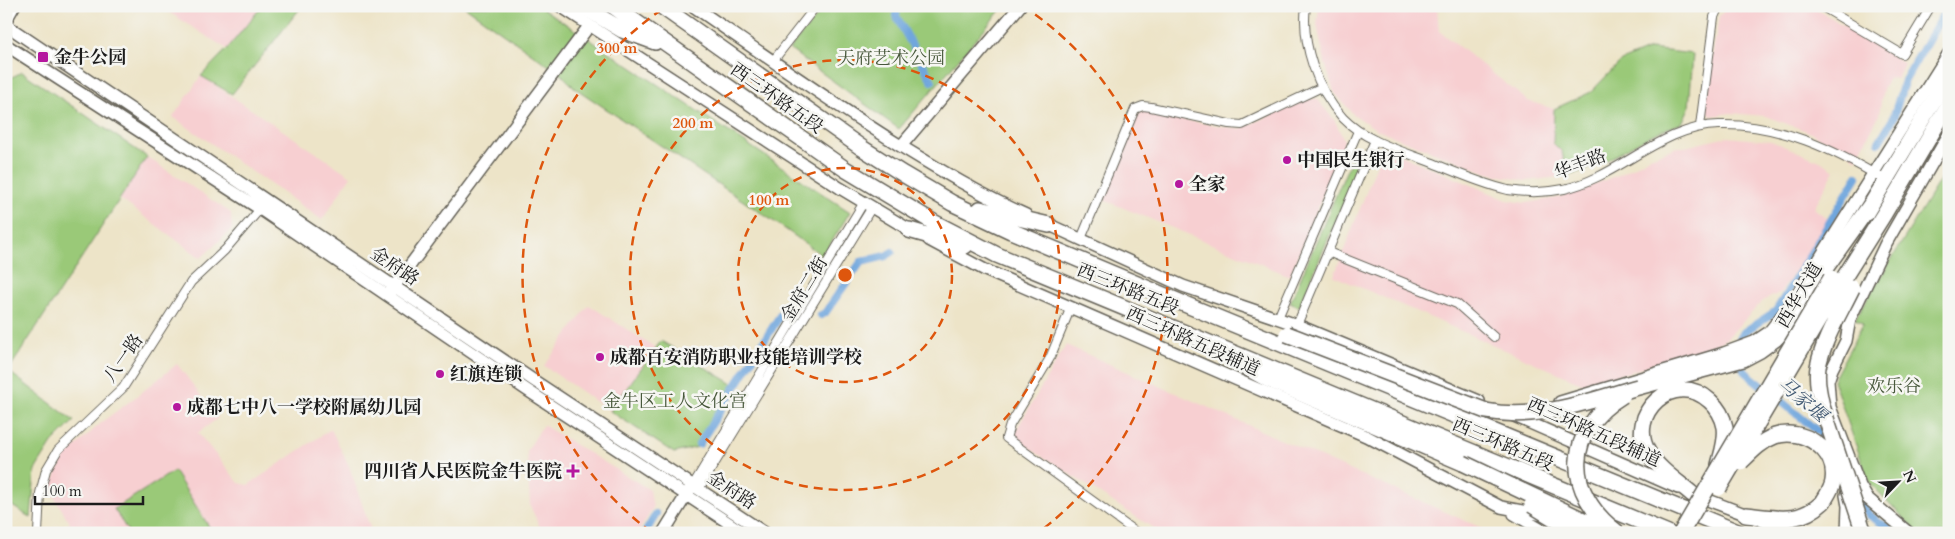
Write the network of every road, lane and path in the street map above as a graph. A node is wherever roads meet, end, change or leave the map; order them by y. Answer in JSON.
{"nodes":[{"id":1,"x":14,"y":6,"type":"edge"},
{"id":2,"x":560,"y":6,"type":"edge"},
{"id":3,"x":582,"y":6,"type":"edge"},
{"id":4,"x":613,"y":6,"type":"edge"},
{"id":5,"x":661,"y":6,"type":"edge"},
{"id":6,"x":693,"y":6,"type":"edge"},
{"id":7,"x":816,"y":6,"type":"edge"},
{"id":8,"x":1020,"y":6,"type":"edge"},
{"id":9,"x":1306,"y":6,"type":"edge"},
{"id":10,"x":1719,"y":6,"type":"edge"},
{"id":11,"x":1821,"y":6,"type":"edge"},
{"id":12,"x":1931,"y":6,"type":"edge"},
{"id":13,"x":6,"y":20,"type":"edge"},
{"id":14,"x":6,"y":25,"type":"edge"},
{"id":15,"x":589,"y":26,"type":"junction"},
{"id":16,"x":6,"y":45,"type":"edge"},
{"id":17,"x":674,"y":49,"type":"junction"},
{"id":18,"x":1949,"y":53,"type":"edge"},
{"id":19,"x":1949,"y":60,"type":"edge"},
{"id":20,"x":773,"y":61,"type":"junction"},
{"id":21,"x":1949,"y":75,"type":"edge"},
{"id":22,"x":1322,"y":87,"type":"junction"},
{"id":23,"x":1931,"y":104,"type":"junction"},
{"id":24,"x":1949,"y":104,"type":"edge"},
{"id":25,"x":1949,"y":117,"type":"edge"},
{"id":26,"x":1700,"y":126,"type":"junction"},
{"id":27,"x":1358,"y":131,"type":"junction"},
{"id":28,"x":1949,"y":134,"type":"edge"},
{"id":29,"x":1375,"y":140,"type":"junction"},
{"id":30,"x":1928,"y":140,"type":"junction"},
{"id":31,"x":901,"y":146,"type":"junction"},
{"id":32,"x":1878,"y":177,"type":"junction"},
{"id":33,"x":952,"y":203,"type":"junction"},
{"id":34,"x":868,"y":204,"type":"junction"},
{"id":35,"x":260,"y":209,"type":"junction"},
{"id":36,"x":1049,"y":225,"type":"junction"},
{"id":37,"x":909,"y":230,"type":"junction"},
{"id":38,"x":1081,"y":239,"type":"junction"},
{"id":39,"x":1328,"y":252,"type":"junction"},
{"id":40,"x":997,"y":255,"type":"junction"},
{"id":41,"x":1836,"y":281,"type":"junction"},
{"id":42,"x":391,"y":291,"type":"junction"},
{"id":43,"x":1071,"y":307,"type":"junction"},
{"id":44,"x":1194,"y":308,"type":"junction"},
{"id":45,"x":1278,"y":318,"type":"junction"},
{"id":46,"x":1181,"y":330,"type":"junction"},
{"id":47,"x":1292,"y":330,"type":"junction"},
{"id":48,"x":1494,"y":337,"type":"dead end"},
{"id":49,"x":1638,"y":387,"type":"junction"},
{"id":50,"x":1495,"y":407,"type":"junction"},
{"id":51,"x":1462,"y":463,"type":"junction"},
{"id":52,"x":1843,"y":471,"type":"junction"},
{"id":53,"x":1722,"y":472,"type":"junction"},
{"id":54,"x":693,"y":492,"type":"junction"},
{"id":55,"x":1692,"y":494,"type":"junction"},
{"id":56,"x":1501,"y":507,"type":"junction"},
{"id":57,"x":1746,"y":515,"type":"junction"},
{"id":58,"x":38,"y":533,"type":"edge"},
{"id":59,"x":663,"y":533,"type":"edge"},
{"id":60,"x":672,"y":533,"type":"edge"},
{"id":61,"x":744,"y":533,"type":"edge"},
{"id":62,"x":765,"y":533,"type":"edge"},
{"id":63,"x":1137,"y":533,"type":"edge"},
{"id":64,"x":1547,"y":533,"type":"edge"},
{"id":65,"x":1578,"y":533,"type":"edge"},
{"id":66,"x":1611,"y":533,"type":"edge"},
{"id":67,"x":1618,"y":533,"type":"edge"},
{"id":68,"x":1629,"y":533,"type":"edge"},
{"id":69,"x":1668,"y":533,"type":"edge"},
{"id":70,"x":1681,"y":533,"type":"edge"},
{"id":71,"x":1693,"y":533,"type":"edge"},
{"id":72,"x":1740,"y":533,"type":"edge"},
{"id":73,"x":1794,"y":533,"type":"edge"},
{"id":74,"x":1849,"y":533,"type":"edge"},
{"id":75,"x":1864,"y":533,"type":"edge"},
{"id":76,"x":1908,"y":533,"type":"edge"}],
"edges":[{"from":1,"to":13,"type":"street"},
{"from":2,"to":15,"type":"street","name":"西三环路五段辅道"},
{"from":3,"to":17,"type":"highway"},
{"from":4,"to":17,"type":"highway","name":"西三环路五段"},
{"from":5,"to":33,"type":"highway","name":"西三环路五段"},
{"from":6,"to":20,"type":"street","name":"西三环路五段辅道"},
{"from":7,"to":20,"type":"street"},
{"from":8,"to":31,"type":"street"},
{"from":9,"to":22,"type":"street","name":"华丰路"},
{"from":10,"to":26,"type":"street"},
{"from":11,"to":12,"type":"street"},
{"from":14,"to":42,"type":"street","name":"金府路"},
{"from":15,"to":34,"type":"street","name":"西三环路五段辅道"},
{"from":15,"to":42,"type":"street"},
{"from":16,"to":35,"type":"street","name":"金府路"},
{"from":17,"to":40,"type":"highway","name":"西三环路五段"},
{"from":18,"to":32,"type":"street"},
{"from":19,"to":23,"type":"street"},
{"from":20,"to":31,"type":"street","name":"西三环路五段辅道"},
{"from":21,"to":23,"type":"highway","name":"西华大道"},
{"from":22,"to":27,"type":"street","name":"华丰路"},
{"from":22,"to":38,"type":"street"},
{"from":23,"to":32,"type":"highway","name":"西华大道"},
{"from":24,"to":30,"type":"highway"},
{"from":25,"to":30,"type":"street"},
{"from":26,"to":29,"type":"street","name":"华丰路"},
{"from":26,"to":32,"type":"street","name":"华丰路"},
{"from":27,"to":29,"type":"street","name":"华丰路"},
{"from":27,"to":45,"type":"street"},
{"from":28,"to":76,"type":"street"},
{"from":29,"to":39,"type":"street"},
{"from":30,"to":41,"type":"highway"},
{"from":31,"to":36,"type":"street","name":"西三环路五段辅道"},
{"from":32,"to":41,"type":"highway","name":"西华大道"},
{"from":32,"to":50,"type":"street"},
{"from":33,"to":36,"type":"highway"},
{"from":33,"to":44,"type":"highway","name":"西三环路五段"},
{"from":34,"to":37,"type":"street","name":"西三环路五段辅道"},
{"from":34,"to":54,"type":"street","name":"金府二街"},
{"from":35,"to":42,"type":"street","name":"金府路"},
{"from":35,"to":58,"type":"street","name":"八一路"},
{"from":36,"to":38,"type":"street","name":"西三环路五段辅道"},
{"from":37,"to":40,"type":"highway"},
{"from":37,"to":43,"type":"street","name":"西三环路五段辅道"},
{"from":38,"to":45,"type":"street","name":"西三环路五段辅道"},
{"from":39,"to":47,"type":"street"},
{"from":39,"to":48,"type":"street"},
{"from":40,"to":46,"type":"highway","name":"西三环路五段"},
{"from":41,"to":49,"type":"highway"},
{"from":41,"to":52,"type":"highway","bridge":true},
{"from":41,"to":53,"type":"highway","name":"西华大道","bridge":true},
{"from":42,"to":54,"type":"street","name":"金府路"},
{"from":43,"to":56,"type":"street","name":"西三环路五段辅道"},
{"from":43,"to":63,"type":"street"},
{"from":44,"to":47,"type":"highway"},
{"from":44,"to":72,"type":"highway","name":"西三环路五段"},
{"from":45,"to":47,"type":"street","name":"西三环路五段辅道"},
{"from":46,"to":51,"type":"highway"},
{"from":46,"to":69,"type":"highway","name":"西三环路五段"},
{"from":47,"to":49,"type":"highway","bridge":true},
{"from":47,"to":50,"type":"street","name":"西三环路五段辅道"},
{"from":49,"to":67,"type":"highway","bridge":true},
{"from":50,"to":55,"type":"street","name":"西三环路五段辅道"},
{"from":51,"to":65,"type":"highway","bridge":true},
{"from":51,"to":66,"type":"highway","bridge":true},
{"from":52,"to":74,"type":"highway","bridge":true},
{"from":52,"to":75,"type":"highway","bridge":true},
{"from":53,"to":55,"type":"highway"},
{"from":53,"to":57,"type":"highway","bridge":true},
{"from":53,"to":70,"type":"highway","name":"西华大道","bridge":true},
{"from":53,"to":71,"type":"highway","name":"西华大道","bridge":true},
{"from":54,"to":59,"type":"street"},
{"from":54,"to":60,"type":"street"},
{"from":54,"to":61,"type":"street","name":"金府路"},
{"from":54,"to":62,"type":"street","name":"金府路"},
{"from":55,"to":57,"type":"street","name":"西三环路五段辅道"},
{"from":56,"to":64,"type":"street"},
{"from":56,"to":68,"type":"street","name":"西三环路五段辅道"},
{"from":57,"to":73,"type":"street","name":"西三环路五段辅道"}]}
